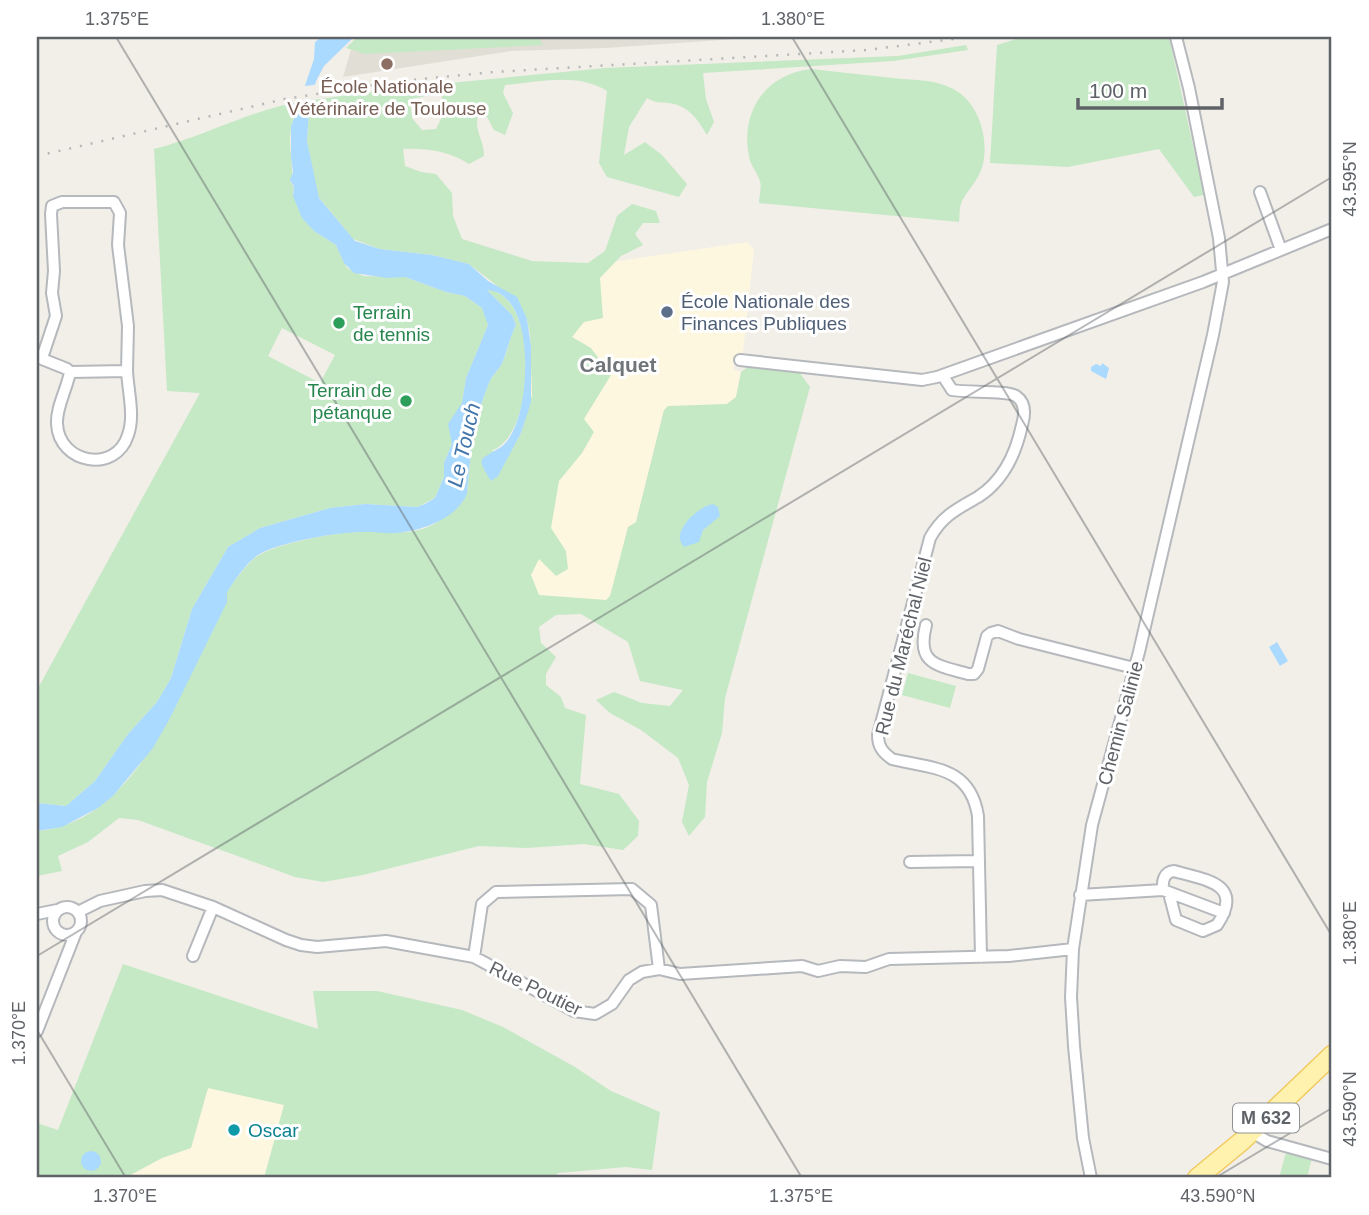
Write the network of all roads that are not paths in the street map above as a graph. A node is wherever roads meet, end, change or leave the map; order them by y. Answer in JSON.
{"nodes":[{"id":1,"x":1176,"y":37,"type":"edge"},
{"id":2,"x":1261,"y":192,"type":"dead end"},
{"id":3,"x":1332,"y":229,"type":"edge"},
{"id":4,"x":1280,"y":250,"type":"junction"},
{"id":5,"x":1222,"y":274,"type":"junction"},
{"id":6,"x":39,"y":358,"type":"edge"},
{"id":7,"x":740,"y":360,"type":"dead end"},
{"id":8,"x":127,"y":371,"type":"junction"},
{"id":9,"x":71,"y":372,"type":"junction"},
{"id":10,"x":943,"y":376,"type":"junction"},
{"id":11,"x":926,"y":625,"type":"dead end"},
{"id":12,"x":1135,"y":668,"type":"junction"},
{"id":13,"x":978,"y":861,"type":"junction"},
{"id":14,"x":910,"y":862,"type":"dead end"},
{"id":15,"x":1166,"y":891,"type":"junction"},
{"id":16,"x":1080,"y":895,"type":"junction"},
{"id":17,"x":213,"y":907,"type":"junction"},
{"id":18,"x":57,"y":910,"type":"junction"},
{"id":19,"x":78,"y":912,"type":"junction"},
{"id":20,"x":1224,"y":913,"type":"junction"},
{"id":21,"x":37,"y":914,"type":"edge"},
{"id":22,"x":76,"y":932,"type":"junction"},
{"id":23,"x":1073,"y":949,"type":"junction"},
{"id":24,"x":193,"y":956,"type":"dead end"},
{"id":25,"x":474,"y":957,"type":"junction"},
{"id":26,"x":981,"y":957,"type":"junction"},
{"id":27,"x":659,"y":969,"type":"junction"},
{"id":28,"x":37,"y":1031,"type":"edge"},
{"id":29,"x":1332,"y":1055,"type":"edge"},
{"id":30,"x":1252,"y":1132,"type":"junction"},
{"id":31,"x":1332,"y":1159,"type":"edge"},
{"id":32,"x":1091,"y":1178,"type":"edge"},
{"id":33,"x":1197,"y":1178,"type":"edge"}],
"edges":[{"from":1,"to":5,"type":"street","name":"Chemin Salinie"},
{"from":2,"to":4,"type":"street"},
{"from":3,"to":4,"type":"street"},
{"from":4,"to":5,"type":"street"},
{"from":5,"to":10,"type":"street"},
{"from":5,"to":12,"type":"street","name":"Chemin Salinie"},
{"from":6,"to":8,"type":"street"},
{"from":6,"to":9,"type":"street"},
{"from":7,"to":10,"type":"street"},
{"from":8,"to":9,"type":"street"},
{"from":8,"to":9,"type":"street"},
{"from":10,"to":13,"type":"street","name":"Rue du Maréchal Niel"},
{"from":11,"to":12,"type":"street"},
{"from":12,"to":16,"type":"street","name":"Chemin Salinie"},
{"from":13,"to":14,"type":"street"},
{"from":13,"to":26,"type":"street","name":"Rue du Maréchal Niel"},
{"from":15,"to":16,"type":"street"},
{"from":15,"to":20,"type":"street"},
{"from":15,"to":20,"type":"street"},
{"from":15,"to":20,"type":"street"},
{"from":16,"to":23,"type":"street","name":"Chemin Salinie"},
{"from":17,"to":19,"type":"street","name":"Rue Poutier"},
{"from":17,"to":24,"type":"street"},
{"from":17,"to":25,"type":"street","name":"Rue Poutier"},
{"from":18,"to":19,"type":"street","name":"Rue Poutier"},
{"from":18,"to":21,"type":"street","name":"Rue Poutier"},
{"from":18,"to":22,"type":"street"},
{"from":19,"to":22,"type":"street"},
{"from":22,"to":28,"type":"street"},
{"from":23,"to":26,"type":"street","name":"Rue Poutier"},
{"from":23,"to":32,"type":"street","name":"Chemin Salinie"},
{"from":25,"to":27,"type":"street","name":"Rue Poutier"},
{"from":25,"to":27,"type":"street"},
{"from":26,"to":27,"type":"street","name":"Rue Poutier"},
{"from":29,"to":30,"type":"main road","number":"M 632"},
{"from":30,"to":31,"type":"street"},
{"from":30,"to":33,"type":"main road","number":"M 632"}]}
